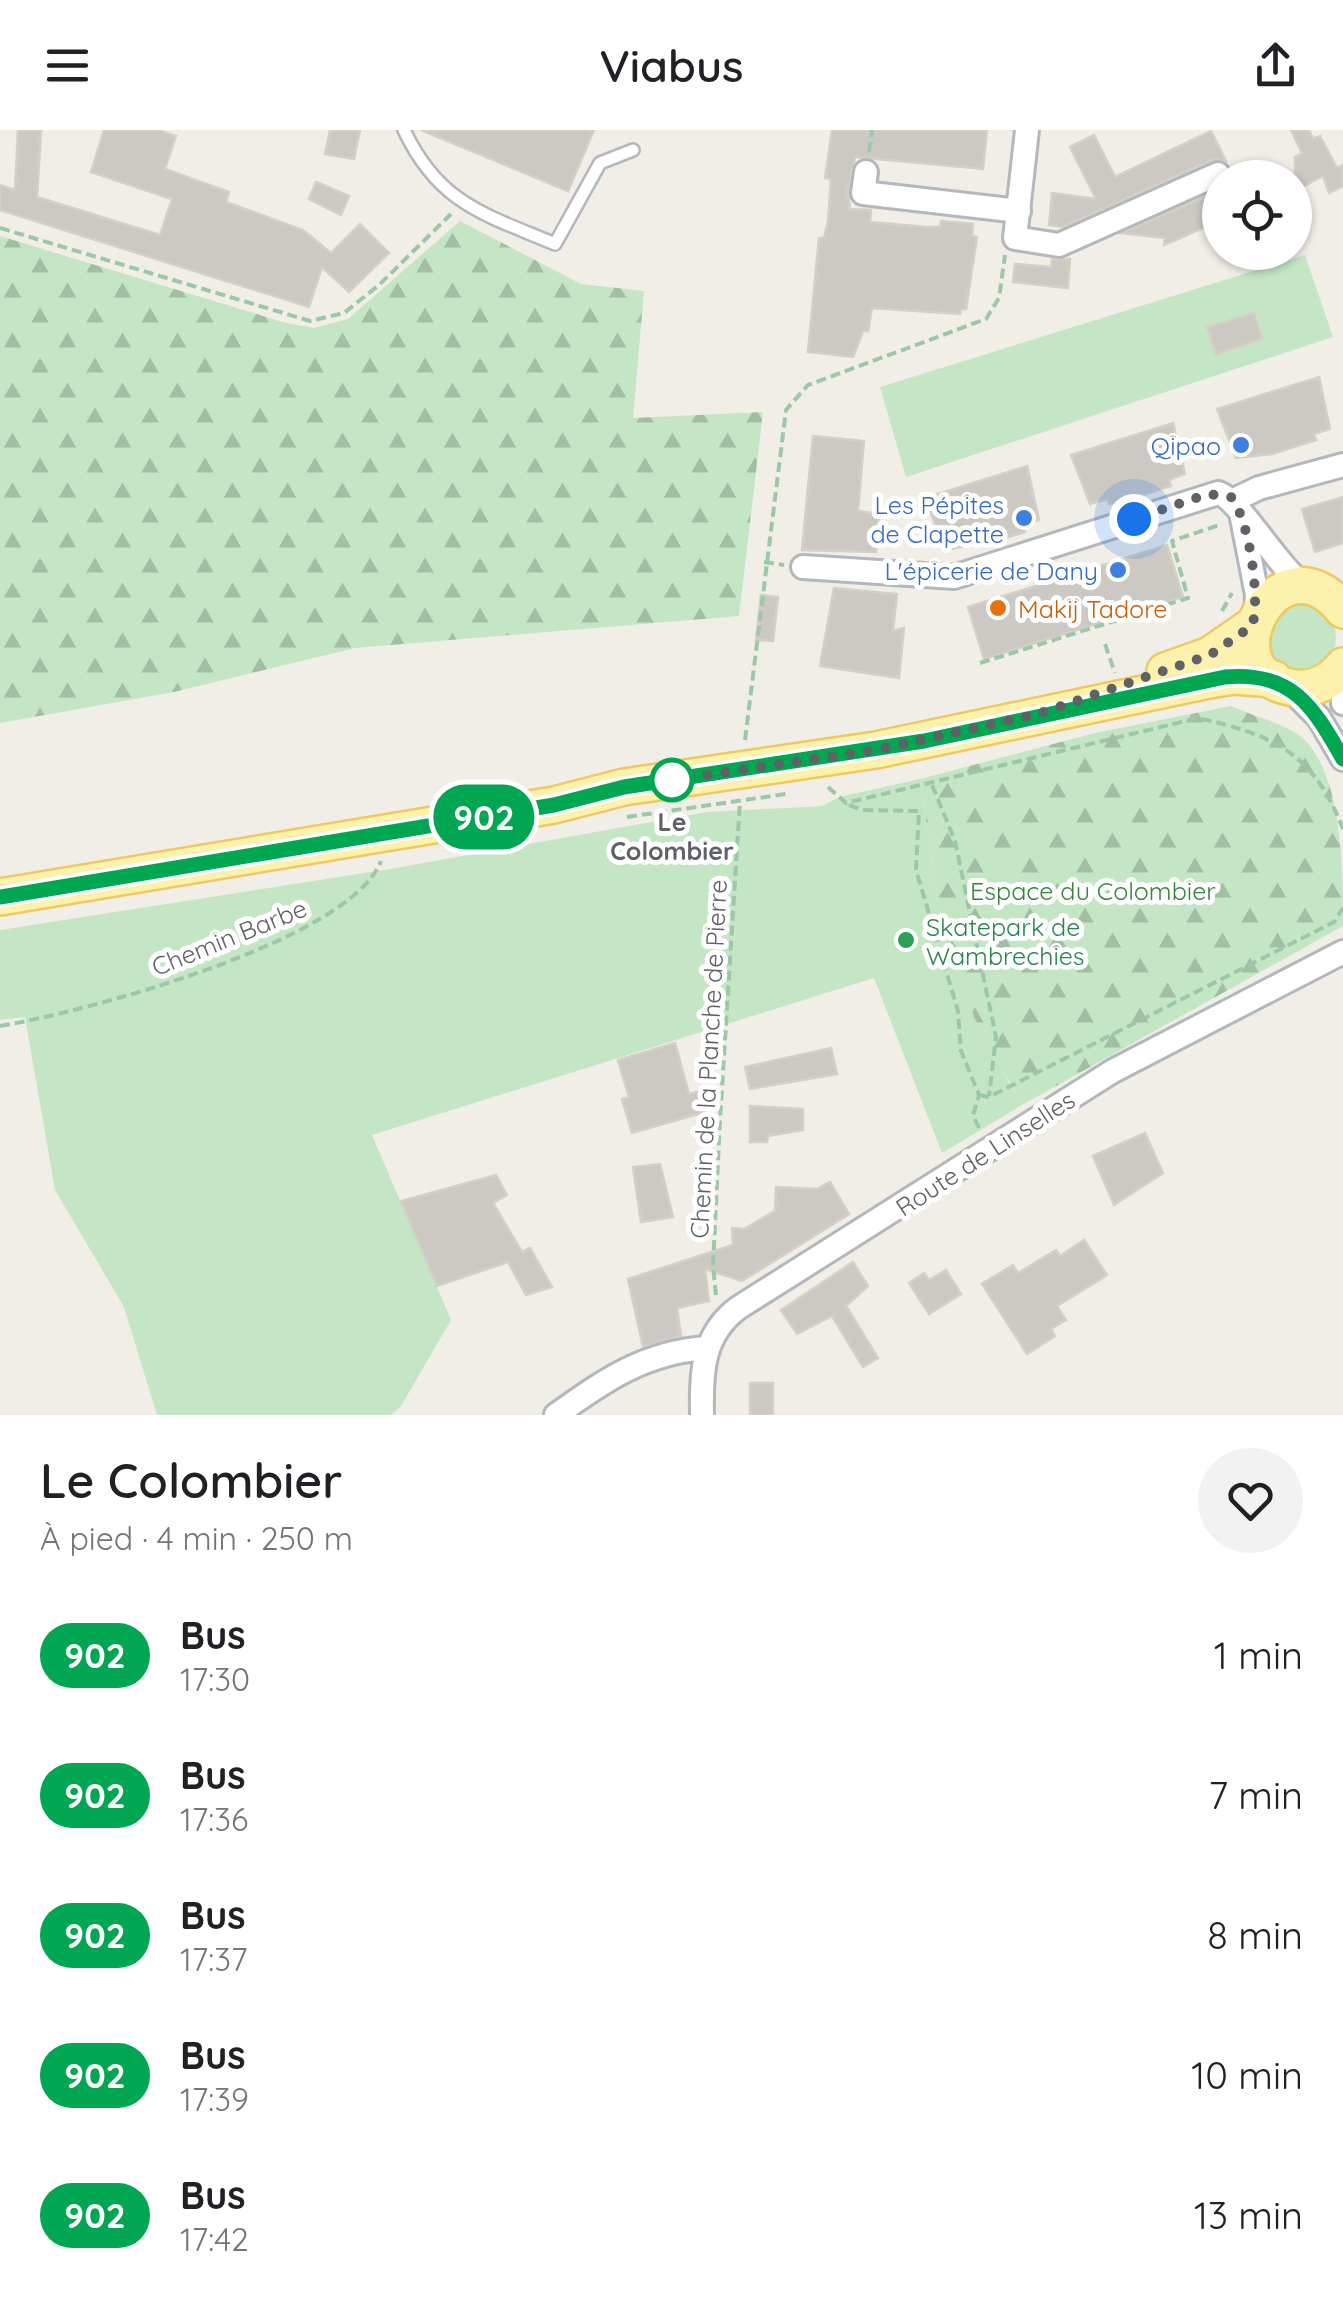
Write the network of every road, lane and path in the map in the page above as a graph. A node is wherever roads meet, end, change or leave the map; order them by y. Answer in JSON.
{"nodes":[{"id":1,"x":404,"y":130,"type":"edge"},
{"id":2,"x":1027,"y":130,"type":"edge"},
{"id":3,"x":633,"y":150,"type":"dead end"},
{"id":4,"x":866,"y":172,"type":"dead end"},
{"id":5,"x":1202,"y":181,"type":"edge"},
{"id":6,"x":464,"y":206,"type":"junction"},
{"id":7,"x":1019,"y":211,"type":"junction"},
{"id":8,"x":0,"y":228,"type":"edge"},
{"id":9,"x":1015,"y":238,"type":"junction"},
{"id":10,"x":1343,"y":466,"type":"edge"},
{"id":11,"x":1238,"y":507,"type":"junction"},
{"id":12,"x":802,"y":566,"type":"dead end"},
{"id":13,"x":1237,"y":583,"type":"dead end"},
{"id":14,"x":1328,"y":595,"type":"edge"},
{"id":15,"x":1254,"y":620,"type":"junction"},
{"id":16,"x":1217,"y":621,"type":"dead end"},
{"id":17,"x":1105,"y":644,"type":"dead end"},
{"id":18,"x":980,"y":663,"type":"dead end"},
{"id":19,"x":1343,"y":666,"type":"edge"},
{"id":20,"x":1115,"y":673,"type":"dead end"},
{"id":21,"x":1280,"y":682,"type":"junction"},
{"id":22,"x":1343,"y":685,"type":"edge"},
{"id":23,"x":1343,"y":703,"type":"edge"},
{"id":24,"x":1038,"y":714,"type":"junction"},
{"id":25,"x":1343,"y":759,"type":"edge"},
{"id":26,"x":932,"y":785,"type":"junction"},
{"id":27,"x":761,"y":786,"type":"junction"},
{"id":28,"x":828,"y":787,"type":"dead end"},
{"id":29,"x":846,"y":803,"type":"junction"},
{"id":30,"x":1343,"y":828,"type":"edge"},
{"id":31,"x":384,"y":852,"type":"dead end"},
{"id":32,"x":0,"y":897,"type":"edge"},
{"id":33,"x":1343,"y":908,"type":"edge"},
{"id":34,"x":1343,"y":952,"type":"edge"},
{"id":35,"x":0,"y":1026,"type":"edge"},
{"id":36,"x":980,"y":1095,"type":"junction"},
{"id":37,"x":989,"y":1097,"type":"junction"},
{"id":38,"x":994,"y":1148,"type":"junction"},
{"id":39,"x":724,"y":1318,"type":"junction"},
{"id":40,"x":707,"y":1348,"type":"junction"},
{"id":41,"x":556,"y":1415,"type":"edge"},
{"id":42,"x":702,"y":1415,"type":"edge"}],
"edges":[{"from":1,"to":6,"type":"lane"},
{"from":2,"to":7,"type":"street"},
{"from":3,"to":6,"type":"lane"},
{"from":4,"to":7,"type":"street"},
{"from":5,"to":9,"type":"street"},
{"from":6,"to":8,"type":"path"},
{"from":7,"to":9,"type":"street"},
{"from":9,"to":27,"type":"path"},
{"from":10,"to":11,"type":"street"},
{"from":11,"to":12,"type":"street"},
{"from":11,"to":14,"type":"street"},
{"from":11,"to":15,"type":"street"},
{"from":11,"to":18,"type":"path"},
{"from":13,"to":16,"type":"path"},
{"from":14,"to":15,"type":"main road"},
{"from":15,"to":21,"type":"main road"},
{"from":15,"to":24,"type":"main road"},
{"from":17,"to":20,"type":"path"},
{"from":19,"to":21,"type":"main road"},
{"from":21,"to":24,"type":"main road"},
{"from":21,"to":25,"type":"street"},
{"from":22,"to":23,"type":"street"},
{"from":24,"to":27,"type":"main road"},
{"from":26,"to":29,"type":"path"},
{"from":26,"to":30,"type":"path"},
{"from":26,"to":37,"type":"path"},
{"from":27,"to":32,"type":"main road"},
{"from":27,"to":39,"type":"path","name":"Chemin de la Planche de Pierre"},
{"from":28,"to":29,"type":"path"},
{"from":29,"to":36,"type":"path"},
{"from":31,"to":35,"type":"path","name":"Chemin Barbe"},
{"from":33,"to":37,"type":"path"},
{"from":34,"to":38,"type":"street","name":"Route de Linselles"},
{"from":36,"to":37,"type":"path"},
{"from":36,"to":38,"type":"path"},
{"from":38,"to":39,"type":"street","name":"Route de Linselles"},
{"from":39,"to":40,"type":"street","name":"Route de Linselles"},
{"from":40,"to":41,"type":"street"},
{"from":40,"to":42,"type":"street","name":"Route de Linselles"}]}
